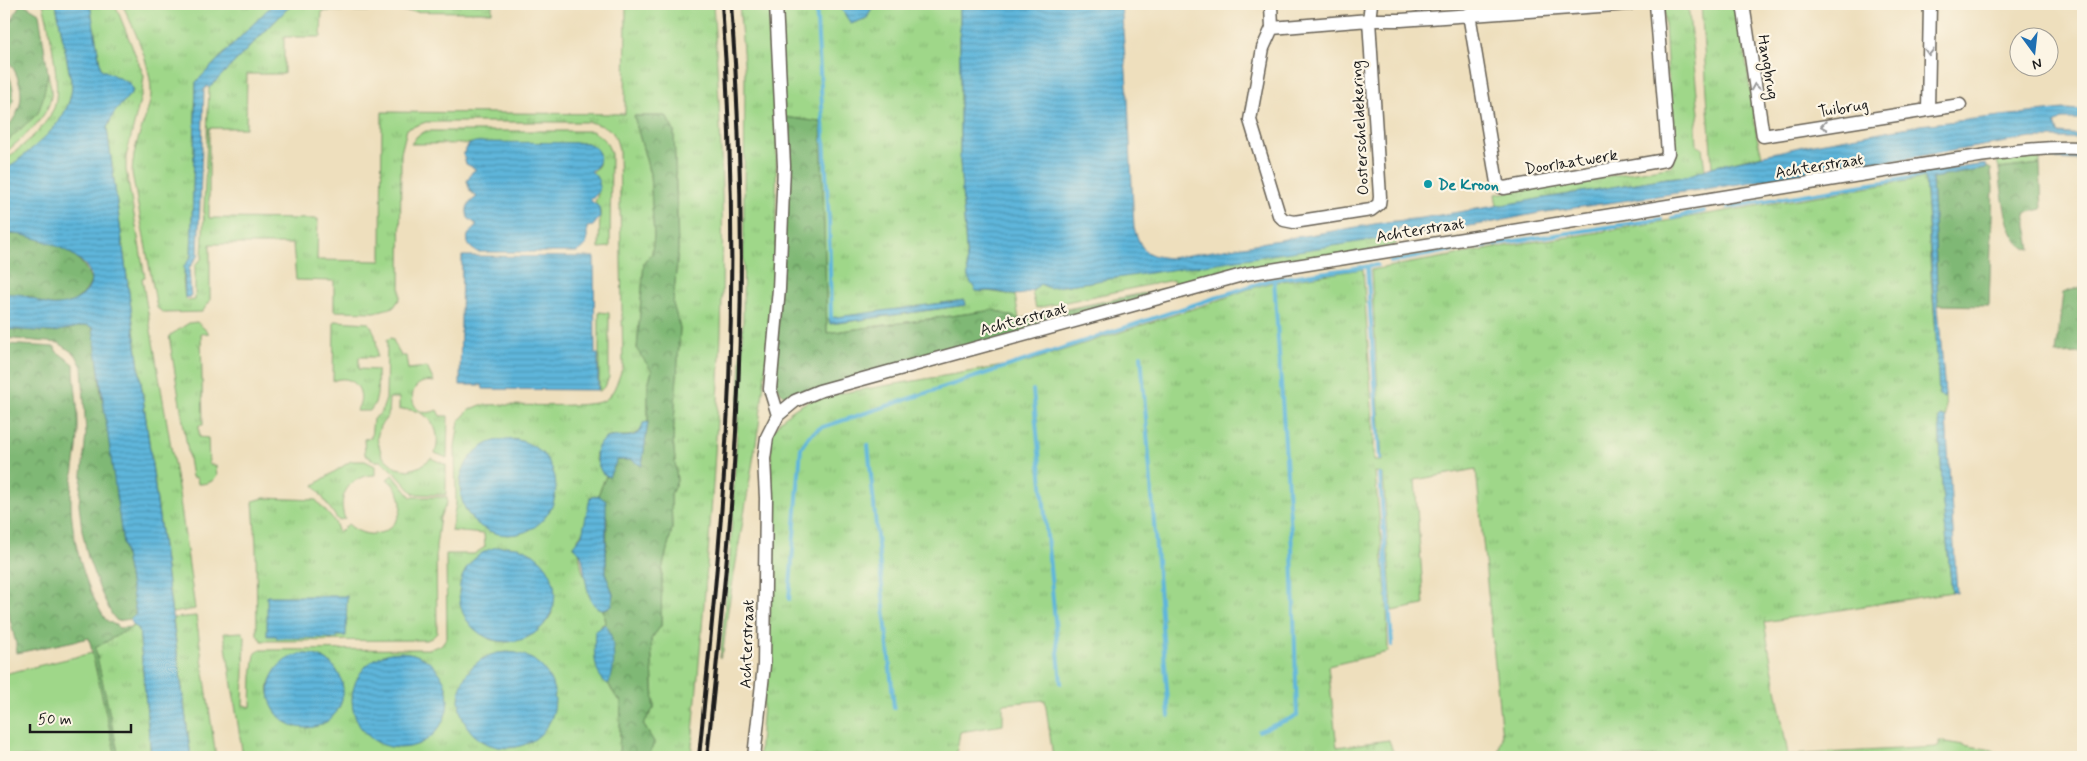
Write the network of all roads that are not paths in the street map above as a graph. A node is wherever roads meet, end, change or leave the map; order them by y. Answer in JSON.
{"nodes":[{"id":1,"x":776,"y":4,"type":"edge"},
{"id":2,"x":1271,"y":4,"type":"edge"},
{"id":3,"x":1371,"y":4,"type":"edge"},
{"id":4,"x":1629,"y":4,"type":"edge"},
{"id":5,"x":1656,"y":4,"type":"edge"},
{"id":6,"x":1743,"y":4,"type":"edge"},
{"id":7,"x":1930,"y":4,"type":"edge"},
{"id":8,"x":1469,"y":14,"type":"junction"},
{"id":9,"x":1369,"y":20,"type":"junction"},
{"id":10,"x":1272,"y":28,"type":"junction"},
{"id":11,"x":1960,"y":105,"type":"dead end"},
{"id":12,"x":1928,"y":110,"type":"junction"},
{"id":13,"x":1763,"y":136,"type":"joint"},
{"id":14,"x":2083,"y":148,"type":"edge"},
{"id":15,"x":778,"y":415,"type":"junction"},
{"id":16,"x":754,"y":757,"type":"edge"}],
"edges":[{"from":1,"to":15,"type":"street"},
{"from":2,"to":10,"type":"street"},
{"from":3,"to":9,"type":"street"},
{"from":4,"to":8,"type":"street"},
{"from":5,"to":8,"type":"street","name":"Doorlaatwerk"},
{"from":13,"to":6,"type":"street","name":"Hangbrug","one_way":true},
{"from":7,"to":12,"type":"street","one_way":true},
{"from":8,"to":9,"type":"street"},
{"from":9,"to":10,"type":"street"},
{"from":9,"to":10,"type":"street","name":"Oosterscheldekering"},
{"from":11,"to":12,"type":"street","name":"Tuibrug"},
{"from":12,"to":13,"type":"street","name":"Tuibrug","one_way":true},
{"from":14,"to":15,"type":"street","name":"Achterstraat"},
{"from":15,"to":16,"type":"street","name":"Achterstraat"}]}
